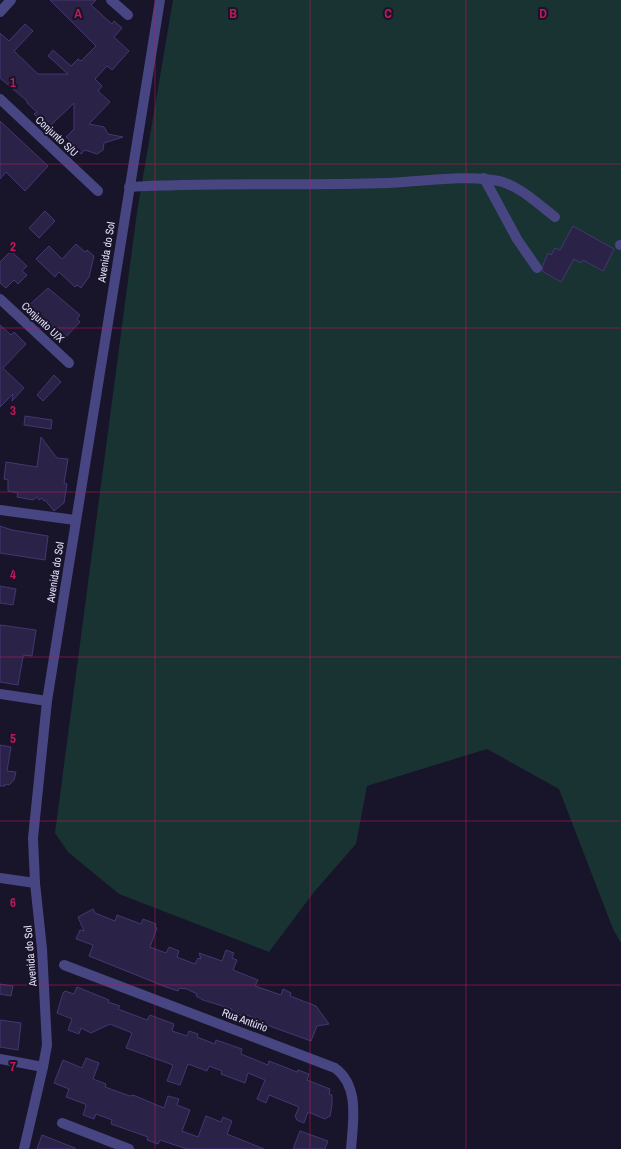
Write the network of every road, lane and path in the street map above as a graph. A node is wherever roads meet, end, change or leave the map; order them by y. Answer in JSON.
{"nodes":[{"id":1,"x":11,"y":0,"type":"edge"},
{"id":2,"x":111,"y":0,"type":"edge"},
{"id":3,"x":160,"y":0,"type":"edge"},
{"id":4,"x":0,"y":12,"type":"edge"},
{"id":5,"x":128,"y":15,"type":"dead end"},
{"id":6,"x":0,"y":99,"type":"edge"},
{"id":7,"x":484,"y":178,"type":"junction"},
{"id":8,"x":129,"y":187,"type":"junction"},
{"id":9,"x":98,"y":191,"type":"dead end"},
{"id":10,"x":555,"y":217,"type":"dead end"},
{"id":11,"x":537,"y":268,"type":"dead end"},
{"id":12,"x":0,"y":299,"type":"edge"},
{"id":13,"x":69,"y":363,"type":"dead end"},
{"id":14,"x":0,"y":510,"type":"edge"},
{"id":15,"x":75,"y":520,"type":"junction"},
{"id":16,"x":0,"y":694,"type":"edge"},
{"id":17,"x":47,"y":701,"type":"junction"},
{"id":18,"x":0,"y":878,"type":"edge"},
{"id":19,"x":35,"y":883,"type":"junction"},
{"id":20,"x":64,"y":965,"type":"dead end"},
{"id":21,"x":0,"y":1059,"type":"edge"},
{"id":22,"x":43,"y":1067,"type":"junction"},
{"id":23,"x":62,"y":1123,"type":"dead end"},
{"id":24,"x":24,"y":1149,"type":"edge"},
{"id":25,"x":129,"y":1149,"type":"edge"},
{"id":26,"x":351,"y":1149,"type":"edge"}],
"edges":[{"from":1,"to":4,"type":"street"},
{"from":2,"to":5,"type":"street"},
{"from":3,"to":8,"type":"street","name":"Avenida do Sol"},
{"from":6,"to":9,"type":"street","name":"Conjunto S/U"},
{"from":7,"to":8,"type":"street"},
{"from":7,"to":10,"type":"street"},
{"from":7,"to":11,"type":"street"},
{"from":8,"to":15,"type":"street","name":"Avenida do Sol"},
{"from":12,"to":13,"type":"street","name":"Conjunto U/X"},
{"from":14,"to":15,"type":"street"},
{"from":15,"to":17,"type":"street","name":"Avenida do Sol"},
{"from":16,"to":17,"type":"street"},
{"from":17,"to":19,"type":"street","name":"Avenida do Sol"},
{"from":18,"to":19,"type":"street"},
{"from":19,"to":22,"type":"street","name":"Avenida do Sol"},
{"from":20,"to":26,"type":"street","name":"Rua Antúrio"},
{"from":21,"to":22,"type":"street"},
{"from":22,"to":24,"type":"street","name":"Avenida do Sol"},
{"from":23,"to":25,"type":"street"}]}
